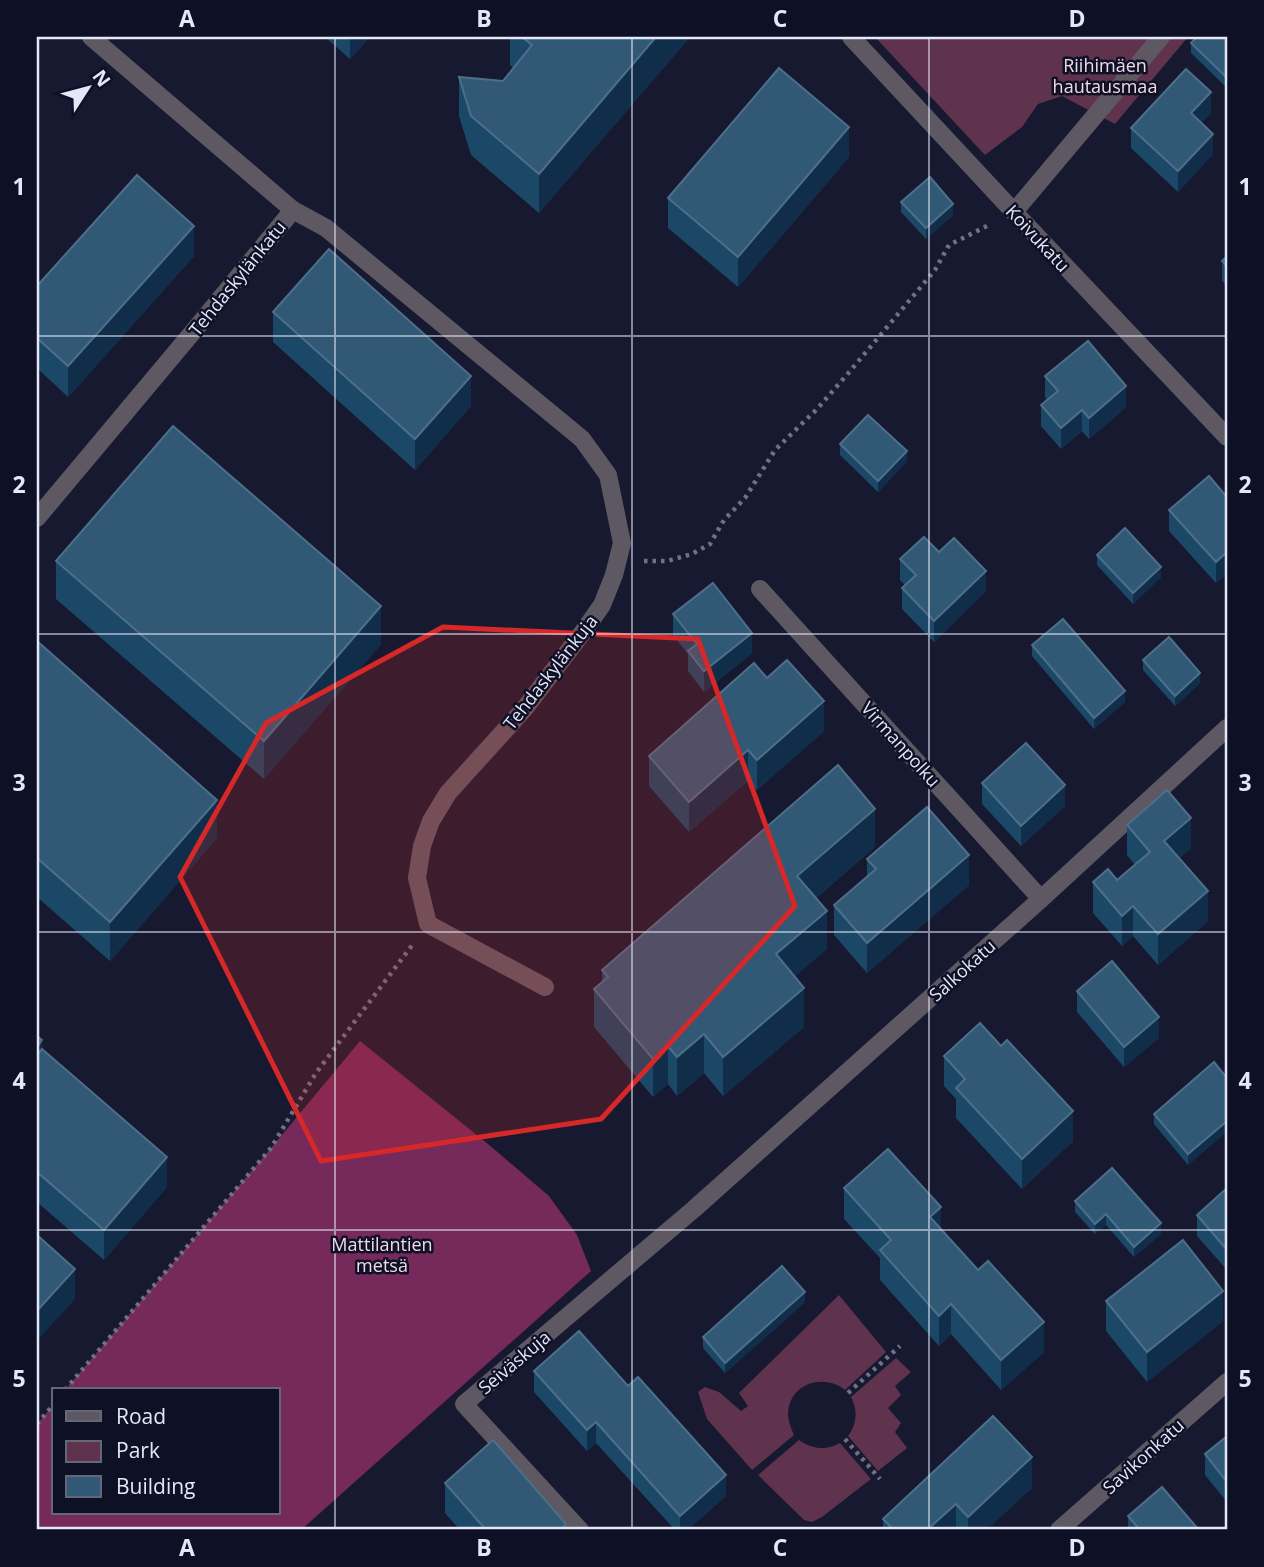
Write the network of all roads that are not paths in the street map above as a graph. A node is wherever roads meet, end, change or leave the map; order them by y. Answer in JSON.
{"nodes":[{"id":1,"x":91,"y":37,"type":"edge"},
{"id":2,"x":851,"y":37,"type":"edge"},
{"id":3,"x":1161,"y":37,"type":"edge"},
{"id":4,"x":293,"y":210,"type":"junction"},
{"id":5,"x":1014,"y":212,"type":"junction"},
{"id":6,"x":1227,"y":437,"type":"edge"},
{"id":7,"x":37,"y":518,"type":"edge"},
{"id":8,"x":760,"y":589,"type":"dead end"},
{"id":9,"x":1227,"y":728,"type":"edge"},
{"id":10,"x":1041,"y":899,"type":"junction"},
{"id":11,"x":545,"y":987,"type":"dead end"},
{"id":12,"x":694,"y":1209,"type":"joint"},
{"id":13,"x":1227,"y":1382,"type":"edge"},
{"id":14,"x":580,"y":1530,"type":"edge"},
{"id":15,"x":1059,"y":1530,"type":"edge"}],
"edges":[{"from":1,"to":4,"type":"street","name":"Tehdaskylänkatu"},
{"from":2,"to":5,"type":"street","name":"Koivukatu"},
{"from":3,"to":5,"type":"street"},
{"from":4,"to":7,"type":"street","name":"Tehdaskylänkatu"},
{"from":4,"to":11,"type":"street","name":"Tehdaskylänkuja"},
{"from":5,"to":6,"type":"street","name":"Koivukatu"},
{"from":8,"to":10,"type":"street","name":"Virmanpolku"},
{"from":9,"to":10,"type":"street","name":"Salkokatu"},
{"from":10,"to":12,"type":"street","name":"Salkokatu"},
{"from":12,"to":14,"type":"street","name":"Seiväskuja"},
{"from":13,"to":15,"type":"street","name":"Savikonkatu"}]}
